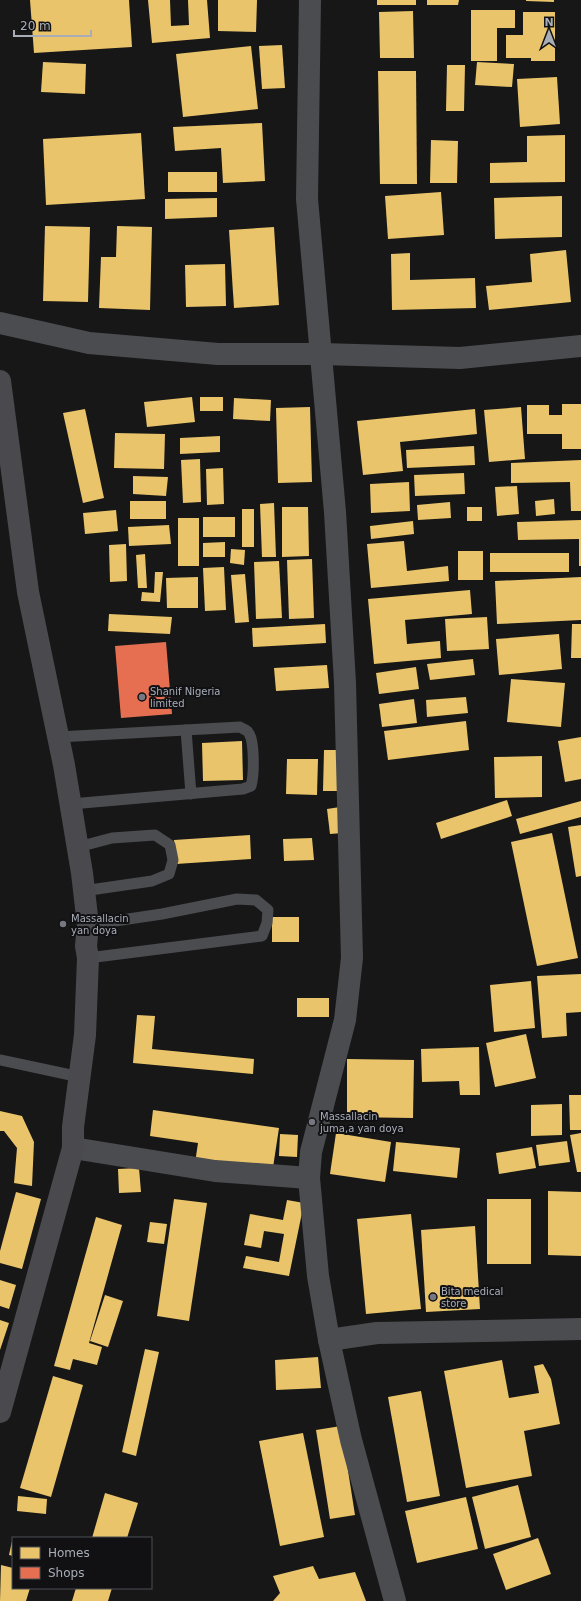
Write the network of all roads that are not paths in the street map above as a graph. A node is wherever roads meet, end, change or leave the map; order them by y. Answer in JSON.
{"nodes":[{"id":1,"x":310,"y":0,"type":"edge"},
{"id":2,"x":0,"y":323,"type":"edge"},
{"id":3,"x":581,"y":346,"type":"edge"},
{"id":4,"x":322,"y":354,"type":"junction"},
{"id":5,"x":0,"y":381,"type":"edge"},
{"id":6,"x":186,"y":730,"type":"junction"},
{"id":7,"x":58,"y":737,"type":"junction"},
{"id":8,"x":191,"y":794,"type":"junction"},
{"id":9,"x":71,"y":804,"type":"junction"},
{"id":10,"x":78,"y":847,"type":"junction"},
{"id":11,"x":83,"y":891,"type":"junction"},
{"id":12,"x":88,"y":925,"type":"junction"},
{"id":13,"x":88,"y":958,"type":"junction"},
{"id":14,"x":0,"y":1060,"type":"edge"},
{"id":15,"x":80,"y":1077,"type":"junction"},
{"id":16,"x":73,"y":1148,"type":"junction"},
{"id":17,"x":309,"y":1178,"type":"junction"},
{"id":18,"x":581,"y":1329,"type":"edge"},
{"id":19,"x":329,"y":1340,"type":"junction"},
{"id":20,"x":0,"y":1412,"type":"edge"},
{"id":21,"x":395,"y":1601,"type":"edge"}],
"edges":[{"from":1,"to":4,"type":"street"},
{"from":2,"to":4,"type":"street"},
{"from":3,"to":4,"type":"street"},
{"from":4,"to":17,"type":"street"},
{"from":5,"to":7,"type":"street"},
{"from":6,"to":7,"type":"lane"},
{"from":6,"to":8,"type":"lane"},
{"from":6,"to":8,"type":"lane"},
{"from":7,"to":9,"type":"street"},
{"from":8,"to":9,"type":"lane"},
{"from":9,"to":10,"type":"street"},
{"from":10,"to":11,"type":"street"},
{"from":10,"to":11,"type":"lane"},
{"from":11,"to":12,"type":"street"},
{"from":12,"to":13,"type":"street"},
{"from":12,"to":13,"type":"lane"},
{"from":13,"to":15,"type":"street"},
{"from":14,"to":15,"type":"lane"},
{"from":15,"to":16,"type":"street"},
{"from":16,"to":17,"type":"street"},
{"from":16,"to":20,"type":"street"},
{"from":17,"to":19,"type":"street"},
{"from":18,"to":19,"type":"street"},
{"from":19,"to":21,"type":"street"}]}
